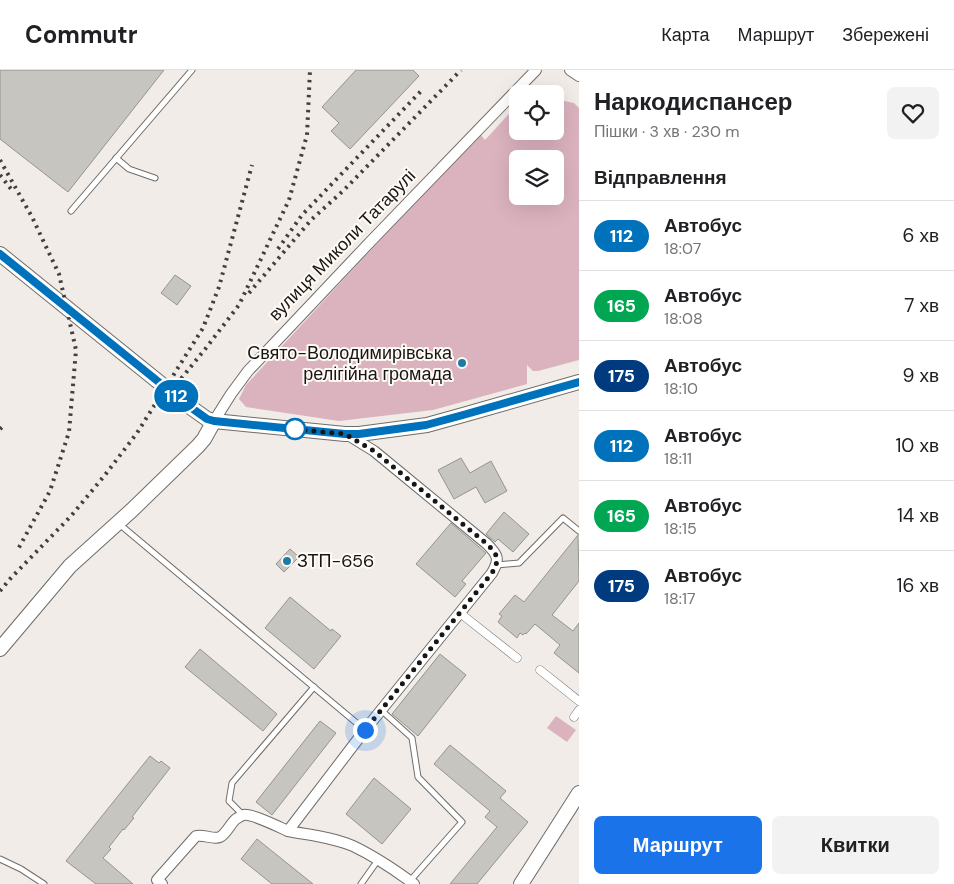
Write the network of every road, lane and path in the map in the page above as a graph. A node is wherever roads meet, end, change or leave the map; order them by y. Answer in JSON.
{"nodes":[{"id":1,"x":192,"y":70,"type":"edge"},
{"id":2,"x":570,"y":70,"type":"edge"},
{"id":3,"x":538,"y":71,"type":"edge"},
{"id":4,"x":579,"y":76,"type":"edge"},
{"id":5,"x":116,"y":158,"type":"junction"},
{"id":6,"x":155,"y":178,"type":"dead end"},
{"id":7,"x":71,"y":211,"type":"dead end"},
{"id":8,"x":0,"y":254,"type":"edge"},
{"id":9,"x":579,"y":382,"type":"edge"},
{"id":10,"x":214,"y":421,"type":"junction"},
{"id":11,"x":345,"y":434,"type":"junction"},
{"id":12,"x":118,"y":522,"type":"junction"},
{"id":13,"x":579,"y":531,"type":"edge"},
{"id":14,"x":497,"y":565,"type":"junction"},
{"id":15,"x":460,"y":613,"type":"junction"},
{"id":16,"x":0,"y":649,"type":"edge"},
{"id":17,"x":517,"y":658,"type":"dead end"},
{"id":18,"x":540,"y":670,"type":"dead end"},
{"id":19,"x":314,"y":687,"type":"junction"},
{"id":20,"x":579,"y":701,"type":"edge"},
{"id":21,"x":381,"y":710,"type":"junction"},
{"id":22,"x":365,"y":730,"type":"junction"},
{"id":23,"x":579,"y":794,"type":"edge"},
{"id":24,"x":244,"y":815,"type":"junction"},
{"id":25,"x":288,"y":831,"type":"junction"},
{"id":26,"x":0,"y":859,"type":"edge"},
{"id":27,"x":378,"y":860,"type":"junction"},
{"id":28,"x":410,"y":883,"type":"edge"},
{"id":29,"x":44,"y":884,"type":"edge"},
{"id":30,"x":162,"y":884,"type":"edge"},
{"id":31,"x":361,"y":884,"type":"edge"},
{"id":32,"x":521,"y":884,"type":"edge"}],
"edges":[{"from":1,"to":5,"type":"lane"},
{"from":2,"to":4,"type":"street"},
{"from":3,"to":10,"type":"street","name":"вулиця Миколи Татарулі"},
{"from":5,"to":6,"type":"lane"},
{"from":5,"to":7,"type":"lane"},
{"from":8,"to":10,"type":"street"},
{"from":9,"to":11,"type":"street"},
{"from":10,"to":11,"type":"street"},
{"from":10,"to":12,"type":"street","name":"вулиця Миколи Татарулі"},
{"from":11,"to":14,"type":"street"},
{"from":12,"to":16,"type":"street","name":"вулиця Миколи Татарулі"},
{"from":12,"to":19,"type":"lane"},
{"from":13,"to":14,"type":"lane"},
{"from":14,"to":15,"type":"street"},
{"from":15,"to":17,"type":"street"},
{"from":15,"to":21,"type":"street"},
{"from":18,"to":20,"type":"street"},
{"from":19,"to":22,"type":"lane"},
{"from":19,"to":24,"type":"lane"},
{"from":21,"to":22,"type":"street"},
{"from":21,"to":28,"type":"lane"},
{"from":22,"to":25,"type":"street"},
{"from":23,"to":32,"type":"street"},
{"from":24,"to":25,"type":"street"},
{"from":24,"to":30,"type":"street"},
{"from":25,"to":27,"type":"street"},
{"from":26,"to":29,"type":"lane"},
{"from":27,"to":28,"type":"street"},
{"from":27,"to":31,"type":"lane"}]}
